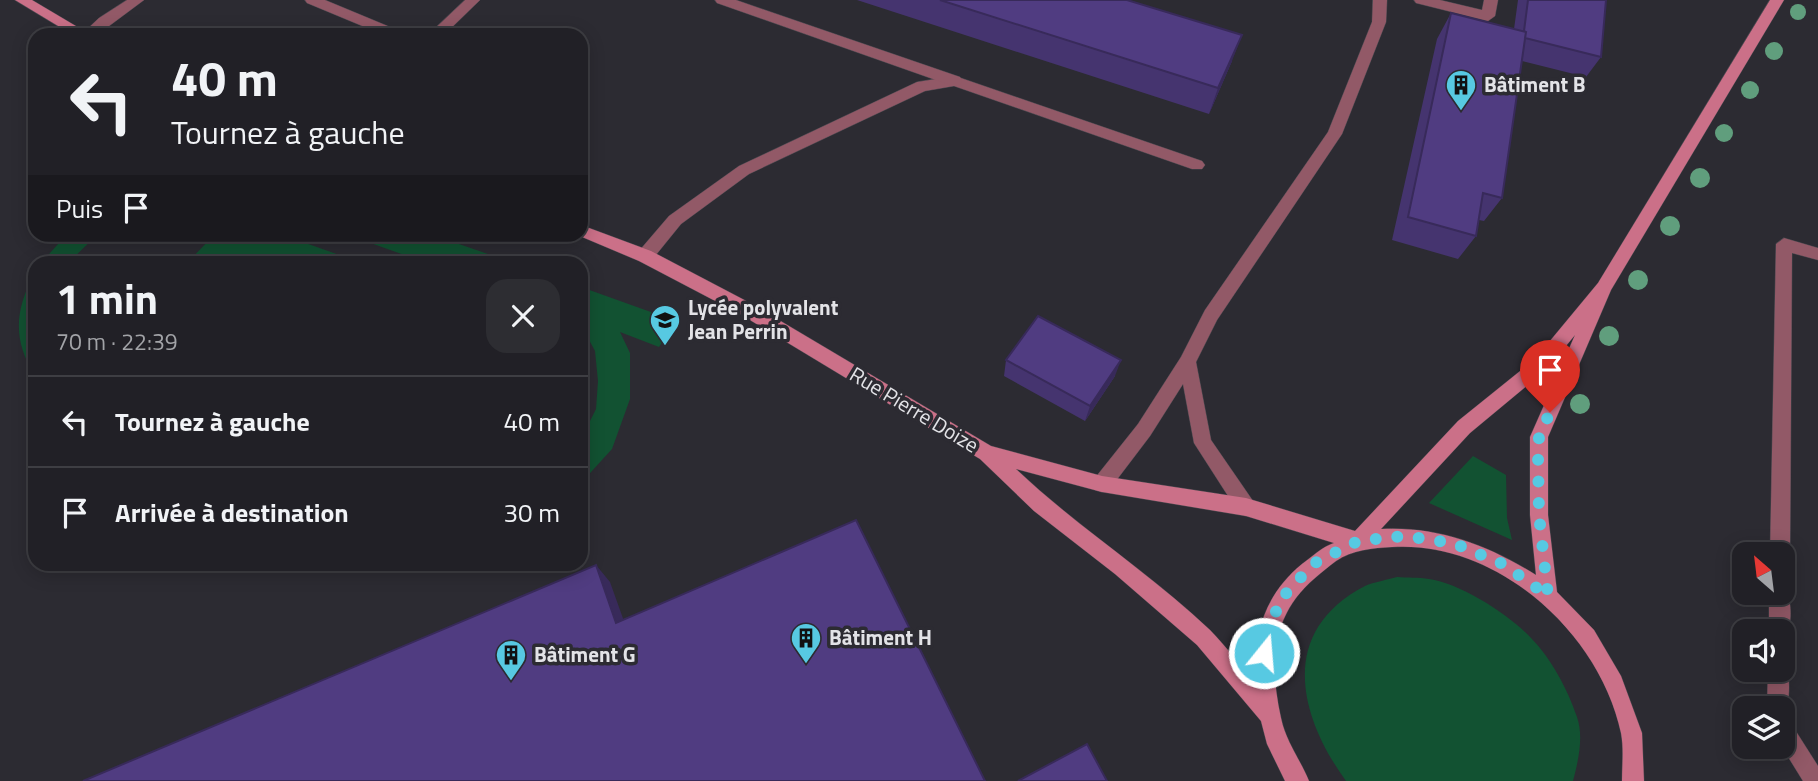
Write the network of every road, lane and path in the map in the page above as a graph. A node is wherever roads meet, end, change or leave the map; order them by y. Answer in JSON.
{"nodes":[{"id":1,"x":22,"y":0,"type":"edge"},
{"id":2,"x":137,"y":0,"type":"edge"},
{"id":3,"x":312,"y":0,"type":"edge"},
{"id":4,"x":473,"y":0,"type":"edge"},
{"id":5,"x":722,"y":0,"type":"edge"},
{"id":6,"x":1380,"y":0,"type":"edge"},
{"id":7,"x":1421,"y":0,"type":"edge"},
{"id":8,"x":1491,"y":0,"type":"edge"},
{"id":9,"x":1777,"y":0,"type":"edge"},
{"id":10,"x":73,"y":28,"type":"edge"},
{"id":11,"x":96,"y":28,"type":"edge"},
{"id":12,"x":380,"y":28,"type":"edge"},
{"id":13,"x":443,"y":28,"type":"edge"},
{"id":14,"x":955,"y":81,"type":"junction"},
{"id":15,"x":1197,"y":165,"type":"dead end"},
{"id":16,"x":588,"y":234,"type":"edge"},
{"id":17,"x":1818,"y":254,"type":"edge"},
{"id":18,"x":645,"y":256,"type":"junction"},
{"id":19,"x":1604,"y":288,"type":"junction"},
{"id":20,"x":1187,"y":362,"type":"junction"},
{"id":21,"x":986,"y":453,"type":"junction"},
{"id":22,"x":1102,"y":484,"type":"junction"},
{"id":23,"x":1246,"y":507,"type":"junction"},
{"id":24,"x":1358,"y":541,"type":"junction"},
{"id":25,"x":1780,"y":542,"type":"edge"},
{"id":26,"x":1548,"y":596,"type":"junction"},
{"id":27,"x":1267,"y":713,"type":"junction"},
{"id":28,"x":1795,"y":748,"type":"edge"},
{"id":29,"x":1291,"y":776,"type":"edge"},
{"id":30,"x":1633,"y":781,"type":"edge"},
{"id":31,"x":1815,"y":781,"type":"edge"}],
"edges":[{"from":1,"to":10,"type":"street"},
{"from":2,"to":11,"type":"street"},
{"from":3,"to":12,"type":"street"},
{"from":4,"to":13,"type":"street"},
{"from":5,"to":14,"type":"street"},
{"from":6,"to":20,"type":"street"},
{"from":7,"to":8,"type":"street"},
{"from":9,"to":19,"type":"street"},
{"from":14,"to":15,"type":"street"},
{"from":14,"to":18,"type":"street"},
{"from":16,"to":18,"type":"street","name":"Rue Pierre Doize"},
{"from":17,"to":25,"type":"street"},
{"from":18,"to":21,"type":"street","name":"Rue Pierre Doize"},
{"from":19,"to":24,"type":"street"},
{"from":19,"to":26,"type":"street"},
{"from":20,"to":22,"type":"street"},
{"from":20,"to":23,"type":"street"},
{"from":21,"to":22,"type":"street","name":"Rue Pierre Doize"},
{"from":21,"to":27,"type":"street","name":"Rue Pierre Doize"},
{"from":22,"to":23,"type":"street","name":"Rue Pierre Doize"},
{"from":23,"to":24,"type":"street","name":"Rue Pierre Doize"},
{"from":24,"to":26,"type":"street"},
{"from":24,"to":27,"type":"street"},
{"from":26,"to":30,"type":"street"},
{"from":27,"to":29,"type":"street"},
{"from":28,"to":31,"type":"street"}]}
